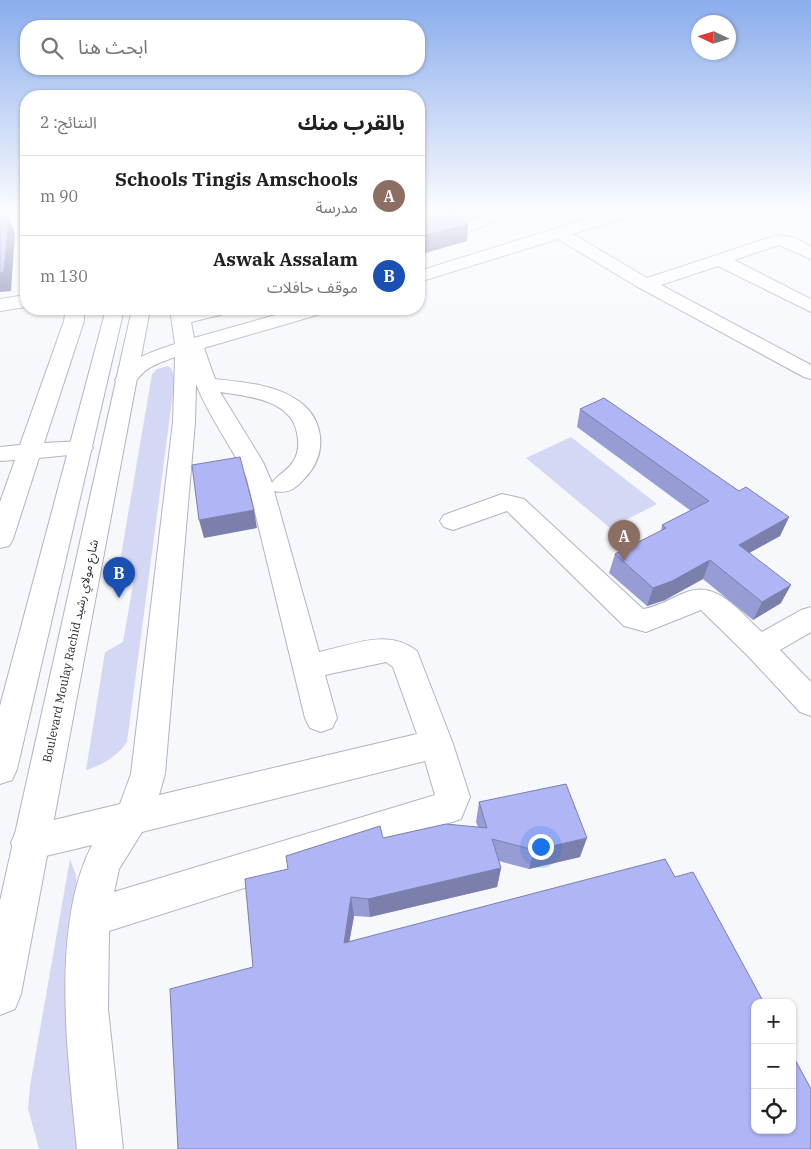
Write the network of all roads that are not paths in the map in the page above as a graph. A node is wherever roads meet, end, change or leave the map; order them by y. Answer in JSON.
{"nodes":[{"id":1,"x":452,"y":264,"type":"edge"},
{"id":2,"x":612,"y":264,"type":"edge"},
{"id":3,"x":709,"y":264,"type":"edge"},
{"id":4,"x":727,"y":264,"type":"edge"},
{"id":5,"x":425,"y":271,"type":"edge"},
{"id":6,"x":646,"y":284,"type":"junction"},
{"id":7,"x":20,"y":302,"type":"edge"},
{"id":8,"x":0,"y":305,"type":"edge"},
{"id":9,"x":811,"y":306,"type":"edge"},
{"id":10,"x":75,"y":315,"type":"edge"},
{"id":11,"x":114,"y":315,"type":"edge"},
{"id":12,"x":179,"y":315,"type":"edge"},
{"id":13,"x":292,"y":315,"type":"edge"},
{"id":14,"x":139,"y":318,"type":"edge"},
{"id":15,"x":189,"y":346,"type":"junction"},
{"id":16,"x":808,"y":367,"type":"edge"},
{"id":17,"x":126,"y":380,"type":"junction"},
{"id":18,"x":201,"y":396,"type":"junction"},
{"id":19,"x":81,"y":448,"type":"junction"},
{"id":20,"x":29,"y":452,"type":"junction"},
{"id":21,"x":0,"y":454,"type":"edge"},
{"id":22,"x":283,"y":476,"type":"dead end"},
{"id":23,"x":454,"y":521,"type":"dead end"},
{"id":24,"x":0,"y":539,"type":"edge"},
{"id":25,"x":811,"y":618,"type":"edge"},
{"id":26,"x":759,"y":648,"type":"junction"},
{"id":27,"x":308,"y":667,"type":"junction"},
{"id":28,"x":811,"y":703,"type":"edge"},
{"id":29,"x":8,"y":705,"type":"edge"},
{"id":30,"x":321,"y":718,"type":"dead end"},
{"id":31,"x":437,"y":744,"type":"junction"},
{"id":32,"x":0,"y":770,"type":"edge"},
{"id":33,"x":130,"y":821,"type":"junction"},
{"id":34,"x":29,"y":843,"type":"junction"},
{"id":35,"x":90,"y":918,"type":"junction"},
{"id":36,"x":0,"y":994,"type":"edge"},
{"id":37,"x":100,"y":1149,"type":"edge"}],
"edges":[{"from":1,"to":5,"type":"street"},
{"from":2,"to":6,"type":"street"},
{"from":3,"to":6,"type":"street"},
{"from":4,"to":9,"type":"street"},
{"from":6,"to":16,"type":"street"},
{"from":7,"to":8,"type":"street"},
{"from":10,"to":20,"type":"street"},
{"from":11,"to":19,"type":"street"},
{"from":12,"to":15,"type":"street"},
{"from":13,"to":15,"type":"street"},
{"from":14,"to":15,"type":"street"},
{"from":14,"to":17,"type":"street","name":"Boulevard Moulay Rachid شارع مولاي رشيد"},
{"from":15,"to":17,"type":"street"},
{"from":15,"to":18,"type":"street"},
{"from":17,"to":34,"type":"street","name":"Boulevard Moulay Rachid شارع مولاي رشيد"},
{"from":18,"to":22,"type":"street"},
{"from":18,"to":27,"type":"street"},
{"from":18,"to":33,"type":"street"},
{"from":19,"to":20,"type":"street"},
{"from":19,"to":29,"type":"street"},
{"from":20,"to":21,"type":"street"},
{"from":20,"to":24,"type":"street"},
{"from":23,"to":26,"type":"street"},
{"from":25,"to":26,"type":"street"},
{"from":26,"to":28,"type":"street"},
{"from":27,"to":30,"type":"street"},
{"from":27,"to":31,"type":"street"},
{"from":29,"to":32,"type":"street"},
{"from":31,"to":33,"type":"street"},
{"from":31,"to":35,"type":"street"},
{"from":33,"to":34,"type":"street"},
{"from":33,"to":35,"type":"street"},
{"from":34,"to":36,"type":"street","name":"Boulevard Moulay Rachid شارع مولاي رشيد"},
{"from":35,"to":37,"type":"street"}]}
